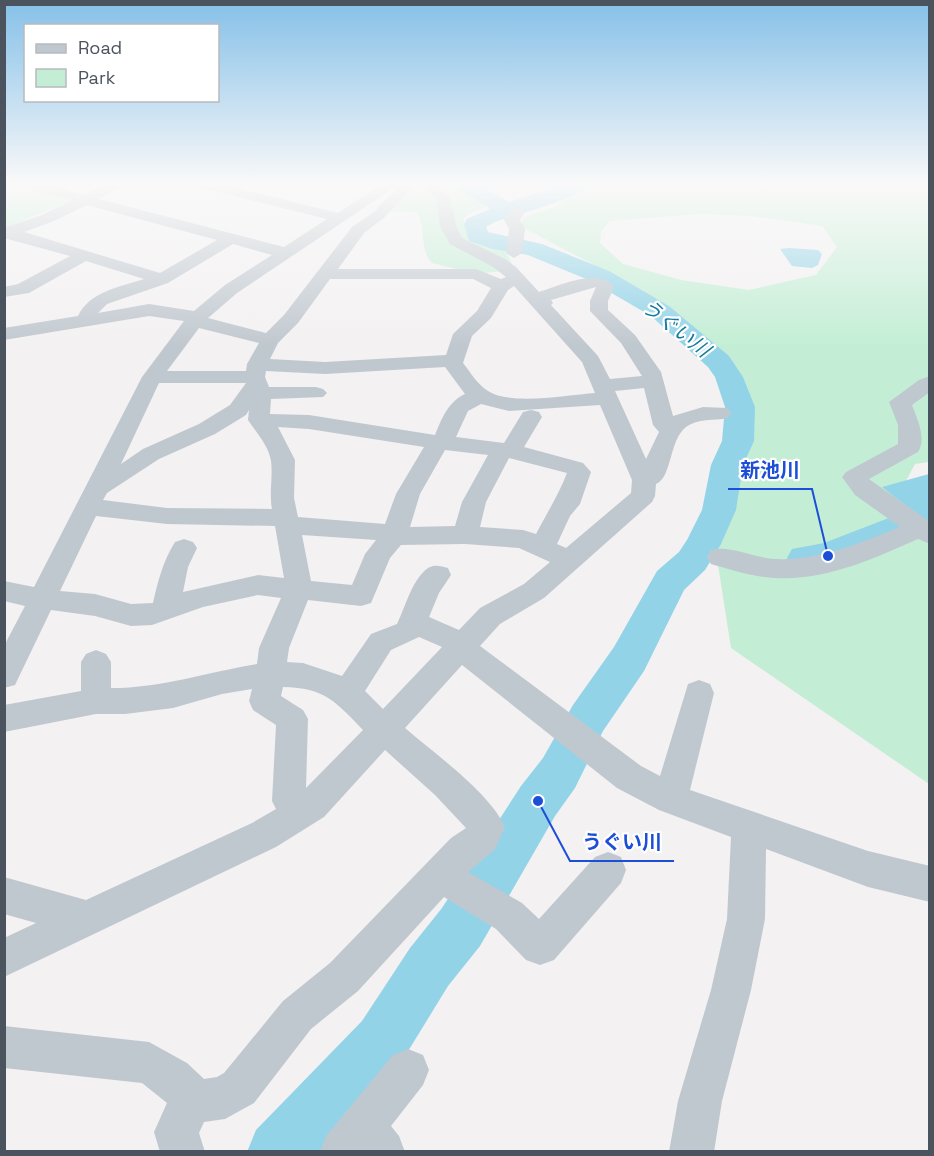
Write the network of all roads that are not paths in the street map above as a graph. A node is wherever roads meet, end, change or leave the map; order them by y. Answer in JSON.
{"nodes":[{"id":1,"x":29,"y":239,"type":"edge"},
{"id":2,"x":230,"y":239,"type":"joint"},
{"id":3,"x":307,"y":239,"type":"edge"},
{"id":4,"x":351,"y":239,"type":"edge"},
{"id":5,"x":455,"y":239,"type":"edge"},
{"id":6,"x":516,"y":239,"type":"edge"},
{"id":7,"x":515,"y":246,"type":"dead end"},
{"id":8,"x":285,"y":253,"type":"junction"},
{"id":9,"x":84,"y":256,"type":"junction"},
{"id":10,"x":162,"y":279,"type":"junction"},
{"id":11,"x":320,"y":281,"type":"junction"},
{"id":12,"x":509,"y":283,"type":"junction"},
{"id":13,"x":346,"y":288,"type":"dead end"},
{"id":14,"x":23,"y":289,"type":"junction"},
{"id":15,"x":4,"y":292,"type":"edge"},
{"id":16,"x":540,"y":305,"type":"junction"},
{"id":17,"x":196,"y":319,"type":"junction"},
{"id":18,"x":85,"y":320,"type":"junction"},
{"id":19,"x":14,"y":332,"type":"edge"},
{"id":20,"x":270,"y":340,"type":"junction"},
{"id":21,"x":453,"y":363,"type":"junction"},
{"id":22,"x":152,"y":377,"type":"junction"},
{"id":23,"x":257,"y":379,"type":"junction"},
{"id":24,"x":653,"y":381,"type":"junction"},
{"id":25,"x":930,"y":382,"type":"edge"},
{"id":26,"x":606,"y":392,"type":"junction"},
{"id":27,"x":316,"y":393,"type":"dead end"},
{"id":28,"x":482,"y":397,"type":"junction"},
{"id":29,"x":720,"y":413,"type":"dead end"},
{"id":30,"x":531,"y":417,"type":"dead end"},
{"id":31,"x":259,"y":420,"type":"junction"},
{"id":32,"x":669,"y":429,"type":"junction"},
{"id":33,"x":441,"y":442,"type":"junction"},
{"id":34,"x":506,"y":450,"type":"junction"},
{"id":35,"x":644,"y":480,"type":"junction"},
{"id":36,"x":92,"y":498,"type":"junction"},
{"id":37,"x":287,"y":521,"type":"junction"},
{"id":38,"x":925,"y":531,"type":"edge"},
{"id":39,"x":465,"y":535,"type":"junction"},
{"id":40,"x":394,"y":536,"type":"junction"},
{"id":41,"x":542,"y":547,"type":"junction"},
{"id":42,"x":184,"y":548,"type":"dead end"},
{"id":43,"x":720,"y":557,"type":"dead end"},
{"id":44,"x":570,"y":561,"type":"junction"},
{"id":45,"x":438,"y":575,"type":"dead end"},
{"id":46,"x":299,"y":588,"type":"junction"},
{"id":47,"x":4,"y":591,"type":"edge"},
{"id":48,"x":42,"y":599,"type":"junction"},
{"id":49,"x":165,"y":609,"type":"junction"},
{"id":50,"x":414,"y":623,"type":"junction"},
{"id":51,"x":463,"y":646,"type":"junction"},
{"id":52,"x":96,"y":662,"type":"dead end"},
{"id":53,"x":271,"y":674,"type":"junction"},
{"id":54,"x":4,"y":676,"type":"edge"},
{"id":55,"x":347,"y":693,"type":"junction"},
{"id":56,"x":699,"y":693,"type":"dead end"},
{"id":57,"x":96,"y":701,"type":"junction"},
{"id":58,"x":4,"y":719,"type":"edge"},
{"id":59,"x":384,"y":730,"type":"junction"},
{"id":60,"x":671,"y":798,"type":"junction"},
{"id":61,"x":296,"y":816,"type":"junction"},
{"id":62,"x":749,"y":826,"type":"junction"},
{"id":63,"x":608,"y":870,"type":"dead end"},
{"id":64,"x":930,"y":884,"type":"edge"},
{"id":65,"x":458,"y":886,"type":"dead end"},
{"id":66,"x":4,"y":895,"type":"edge"},
{"id":67,"x":87,"y":919,"type":"junction"},
{"id":68,"x":4,"y":958,"type":"edge"},
{"id":69,"x":4,"y":1047,"type":"edge"},
{"id":70,"x":408,"y":1070,"type":"dead end"},
{"id":71,"x":193,"y":1098,"type":"junction"},
{"id":72,"x":363,"y":1143,"type":"edge"},
{"id":73,"x":183,"y":1152,"type":"edge"},
{"id":74,"x":692,"y":1152,"type":"edge"}],
"edges":[{"from":1,"to":9,"type":"street"},
{"from":2,"to":8,"type":"street"},
{"from":2,"to":10,"type":"street"},
{"from":3,"to":8,"type":"street"},
{"from":4,"to":11,"type":"street"},
{"from":5,"to":12,"type":"street"},
{"from":6,"to":7,"type":"street"},
{"from":8,"to":17,"type":"street"},
{"from":9,"to":10,"type":"street"},
{"from":9,"to":14,"type":"street"},
{"from":10,"to":18,"type":"street"},
{"from":11,"to":12,"type":"street"},
{"from":11,"to":13,"type":"street"},
{"from":11,"to":20,"type":"street"},
{"from":12,"to":16,"type":"street"},
{"from":12,"to":21,"type":"street"},
{"from":14,"to":15,"type":"street"},
{"from":14,"to":19,"type":"street"},
{"from":16,"to":24,"type":"street"},
{"from":16,"to":26,"type":"street"},
{"from":17,"to":18,"type":"street"},
{"from":17,"to":20,"type":"street"},
{"from":17,"to":22,"type":"street"},
{"from":18,"to":19,"type":"street"},
{"from":20,"to":23,"type":"street"},
{"from":21,"to":23,"type":"street"},
{"from":21,"to":28,"type":"street"},
{"from":22,"to":23,"type":"street"},
{"from":22,"to":36,"type":"street"},
{"from":23,"to":27,"type":"street"},
{"from":23,"to":31,"type":"street"},
{"from":23,"to":36,"type":"street"},
{"from":24,"to":26,"type":"street"},
{"from":24,"to":32,"type":"street"},
{"from":25,"to":38,"type":"street"},
{"from":26,"to":28,"type":"street"},
{"from":26,"to":35,"type":"street"},
{"from":28,"to":33,"type":"street"},
{"from":29,"to":32,"type":"street"},
{"from":30,"to":34,"type":"street"},
{"from":31,"to":33,"type":"street"},
{"from":31,"to":37,"type":"street"},
{"from":32,"to":35,"type":"street"},
{"from":33,"to":34,"type":"street"},
{"from":33,"to":40,"type":"street"},
{"from":34,"to":39,"type":"street"},
{"from":34,"to":41,"type":"street"},
{"from":35,"to":44,"type":"street"},
{"from":36,"to":37,"type":"street"},
{"from":36,"to":48,"type":"street"},
{"from":37,"to":40,"type":"street"},
{"from":37,"to":46,"type":"street"},
{"from":38,"to":43,"type":"street"},
{"from":39,"to":40,"type":"street"},
{"from":39,"to":41,"type":"street"},
{"from":40,"to":46,"type":"street"},
{"from":41,"to":44,"type":"street"},
{"from":42,"to":49,"type":"street"},
{"from":44,"to":51,"type":"street"},
{"from":45,"to":50,"type":"street"},
{"from":46,"to":49,"type":"street"},
{"from":46,"to":53,"type":"street"},
{"from":47,"to":48,"type":"street"},
{"from":48,"to":49,"type":"street"},
{"from":48,"to":54,"type":"street"},
{"from":50,"to":51,"type":"street"},
{"from":50,"to":55,"type":"street"},
{"from":51,"to":59,"type":"street"},
{"from":51,"to":60,"type":"street"},
{"from":52,"to":57,"type":"street"},
{"from":53,"to":55,"type":"street"},
{"from":53,"to":57,"type":"street"},
{"from":53,"to":61,"type":"street"},
{"from":55,"to":59,"type":"street"},
{"from":56,"to":60,"type":"street"},
{"from":57,"to":58,"type":"street"},
{"from":59,"to":61,"type":"street"},
{"from":59,"to":71,"type":"street"},
{"from":60,"to":62,"type":"street"},
{"from":61,"to":67,"type":"street"},
{"from":62,"to":64,"type":"street"},
{"from":62,"to":74,"type":"street"},
{"from":63,"to":65,"type":"street"},
{"from":66,"to":67,"type":"street"},
{"from":67,"to":68,"type":"street"},
{"from":69,"to":71,"type":"street"},
{"from":70,"to":72,"type":"street"},
{"from":71,"to":73,"type":"street"}]}
